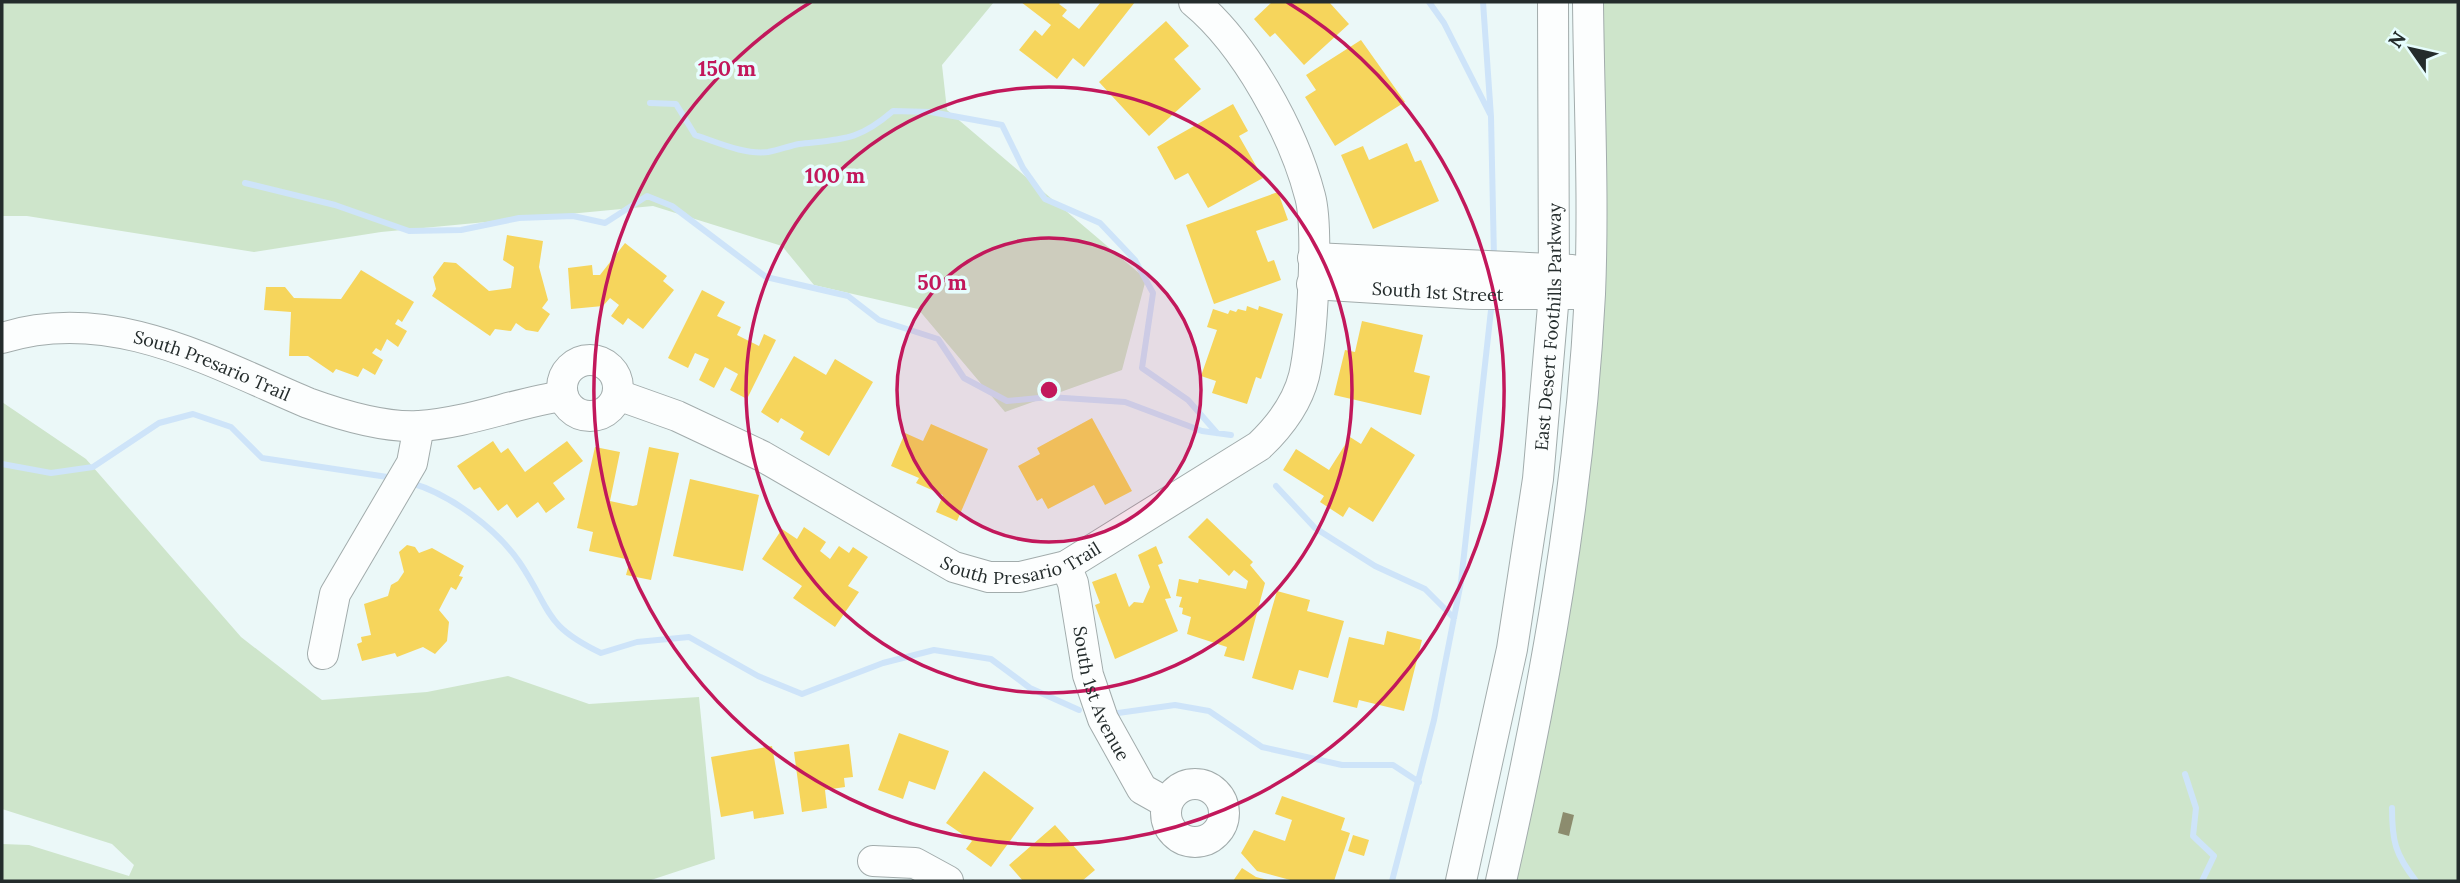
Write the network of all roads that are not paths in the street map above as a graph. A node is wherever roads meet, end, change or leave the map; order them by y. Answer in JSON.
{"nodes":[{"id":1,"x":1194,"y":2,"type":"edge"},
{"id":2,"x":1553,"y":2,"type":"edge"},
{"id":3,"x":1588,"y":2,"type":"edge"},
{"id":4,"x":1312,"y":271,"type":"junction"},
{"id":5,"x":1554,"y":281,"type":"junction"},
{"id":6,"x":1590,"y":282,"type":"junction"},
{"id":7,"x":2,"y":338,"type":"edge"},
{"id":8,"x":618,"y":395,"type":"junction"},
{"id":9,"x":563,"y":396,"type":"junction"},
{"id":10,"x":419,"y":426,"type":"junction"},
{"id":11,"x":1066,"y":566,"type":"junction"},
{"id":12,"x":323,"y":654,"type":"dead end"},
{"id":13,"x":1167,"y":803,"type":"dead end"},
{"id":14,"x":873,"y":861,"type":"dead end"},
{"id":15,"x":948,"y":881,"type":"edge"},
{"id":16,"x":1461,"y":881,"type":"edge"},
{"id":17,"x":1501,"y":881,"type":"edge"}],
"edges":[{"from":1,"to":4,"type":"street"},
{"from":2,"to":5,"type":"street","name":"East Desert Foothills Parkway"},
{"from":3,"to":6,"type":"street","name":"East Desert Foothills Parkway"},
{"from":4,"to":5,"type":"street","name":"South 1st Street"},
{"from":4,"to":11,"type":"street","name":"South Presario Trail"},
{"from":5,"to":6,"type":"street","name":"South 1st Street"},
{"from":5,"to":16,"type":"street","name":"East Desert Foothills Parkway"},
{"from":6,"to":17,"type":"street","name":"East Desert Foothills Parkway"},
{"from":7,"to":10,"type":"street","name":"South Presario Trail"},
{"from":8,"to":9,"type":"street"},
{"from":8,"to":9,"type":"street"},
{"from":8,"to":11,"type":"street","name":"South Presario Trail"},
{"from":9,"to":10,"type":"street","name":"South Presario Trail"},
{"from":10,"to":12,"type":"street"},
{"from":11,"to":13,"type":"street","name":"South 1st Avenue"},
{"from":14,"to":15,"type":"street"}]}
